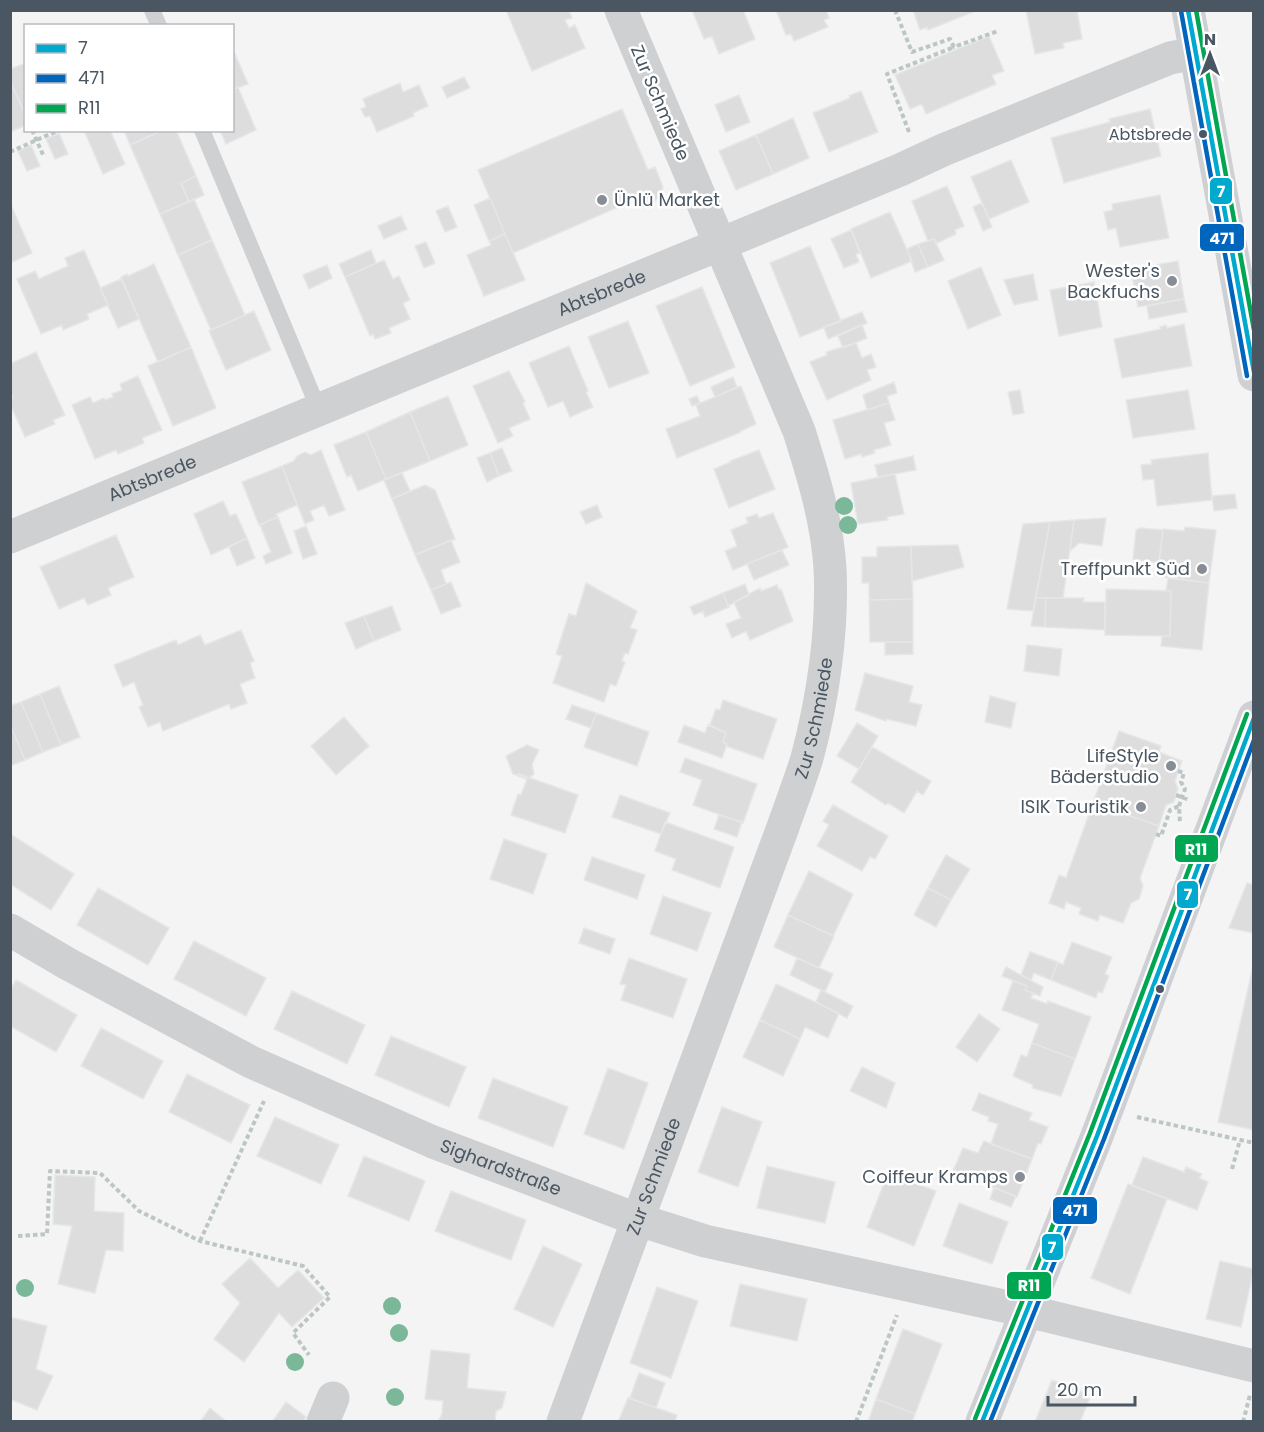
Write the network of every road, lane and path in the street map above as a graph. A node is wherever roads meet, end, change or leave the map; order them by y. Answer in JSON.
{"nodes":[{"id":1,"x":152,"y":10,"type":"edge"},
{"id":2,"x":621,"y":10,"type":"edge"},
{"id":3,"x":895,"y":10,"type":"edge"},
{"id":4,"x":1188,"y":10,"type":"edge"},
{"id":5,"x":158,"y":24,"type":"edge"},
{"id":6,"x":998,"y":31,"type":"dead end"},
{"id":7,"x":954,"y":48,"type":"junction"},
{"id":8,"x":1196,"y":53,"type":"junction"},
{"id":9,"x":33,"y":132,"type":"edge"},
{"id":10,"x":55,"y":132,"type":"edge"},
{"id":11,"x":203,"y":132,"type":"edge"},
{"id":12,"x":36,"y":141,"type":"junction"},
{"id":13,"x":10,"y":152,"type":"edge"},
{"id":14,"x":44,"y":157,"type":"dead end"},
{"id":15,"x":920,"y":160,"type":"junction"},
{"id":16,"x":720,"y":244,"type":"junction"},
{"id":17,"x":1254,"y":375,"type":"edge"},
{"id":18,"x":319,"y":410,"type":"junction"},
{"id":19,"x":10,"y":537,"type":"edge"},
{"id":20,"x":1254,"y":717,"type":"edge"},
{"id":21,"x":1178,"y":771,"type":"dead end"},
{"id":22,"x":1176,"y":795,"type":"dead end"},
{"id":23,"x":1183,"y":797,"type":"junction"},
{"id":24,"x":1190,"y":800,"type":"dead end"},
{"id":25,"x":1179,"y":806,"type":"junction"},
{"id":26,"x":1187,"y":820,"type":"dead end"},
{"id":27,"x":1156,"y":834,"type":"dead end"},
{"id":28,"x":10,"y":930,"type":"edge"},
{"id":29,"x":276,"y":1073,"type":"junction"},
{"id":30,"x":1107,"y":1109,"type":"junction"},
{"id":31,"x":1240,"y":1140,"type":"junction"},
{"id":32,"x":1254,"y":1143,"type":"edge"},
{"id":33,"x":1232,"y":1169,"type":"dead end"},
{"id":34,"x":636,"y":1219,"type":"junction"},
{"id":35,"x":18,"y":1236,"type":"dead end"},
{"id":36,"x":200,"y":1241,"type":"junction"},
{"id":37,"x":1027,"y":1311,"type":"junction"},
{"id":38,"x":898,"y":1313,"type":"dead end"},
{"id":39,"x":309,"y":1354,"type":"dead end"},
{"id":40,"x":1252,"y":1378,"type":"edge"},
{"id":41,"x":562,"y":1422,"type":"edge"},
{"id":42,"x":856,"y":1422,"type":"edge"},
{"id":43,"x":982,"y":1422,"type":"edge"},
{"id":44,"x":1243,"y":1422,"type":"edge"}],
"edges":[{"from":1,"to":5,"type":"lane"},
{"from":2,"to":16,"type":"street","name":"Zur Schmiede"},
{"from":3,"to":7,"type":"path"},
{"from":4,"to":8,"type":"main road"},
{"from":6,"to":7,"type":"path"},
{"from":7,"to":15,"type":"path"},
{"from":8,"to":15,"type":"street","name":"Abtsbrede"},
{"from":8,"to":17,"type":"main road"},
{"from":9,"to":12,"type":"path"},
{"from":10,"to":12,"type":"path"},
{"from":11,"to":18,"type":"lane"},
{"from":12,"to":13,"type":"path"},
{"from":12,"to":14,"type":"path"},
{"from":15,"to":16,"type":"street","name":"Abtsbrede"},
{"from":16,"to":18,"type":"street","name":"Abtsbrede"},
{"from":16,"to":34,"type":"street","name":"Zur Schmiede"},
{"from":18,"to":19,"type":"street","name":"Abtsbrede"},
{"from":20,"to":30,"type":"main road"},
{"from":21,"to":23,"type":"path"},
{"from":22,"to":23,"type":"path"},
{"from":23,"to":24,"type":"path"},
{"from":23,"to":25,"type":"path"},
{"from":25,"to":26,"type":"path"},
{"from":25,"to":27,"type":"path"},
{"from":28,"to":29,"type":"street","name":"Sighardstraße"},
{"from":29,"to":34,"type":"street","name":"Sighardstraße"},
{"from":29,"to":36,"type":"path"},
{"from":30,"to":31,"type":"path"},
{"from":30,"to":37,"type":"main road"},
{"from":31,"to":32,"type":"path"},
{"from":31,"to":33,"type":"path"},
{"from":34,"to":37,"type":"street","name":"Sighardstraße"},
{"from":34,"to":41,"type":"street","name":"Zur Schmiede"},
{"from":35,"to":36,"type":"path"},
{"from":36,"to":39,"type":"path"},
{"from":37,"to":40,"type":"street","name":"Sighardstraße"},
{"from":37,"to":43,"type":"main road"},
{"from":38,"to":42,"type":"path"},
{"from":40,"to":44,"type":"path"}]}
